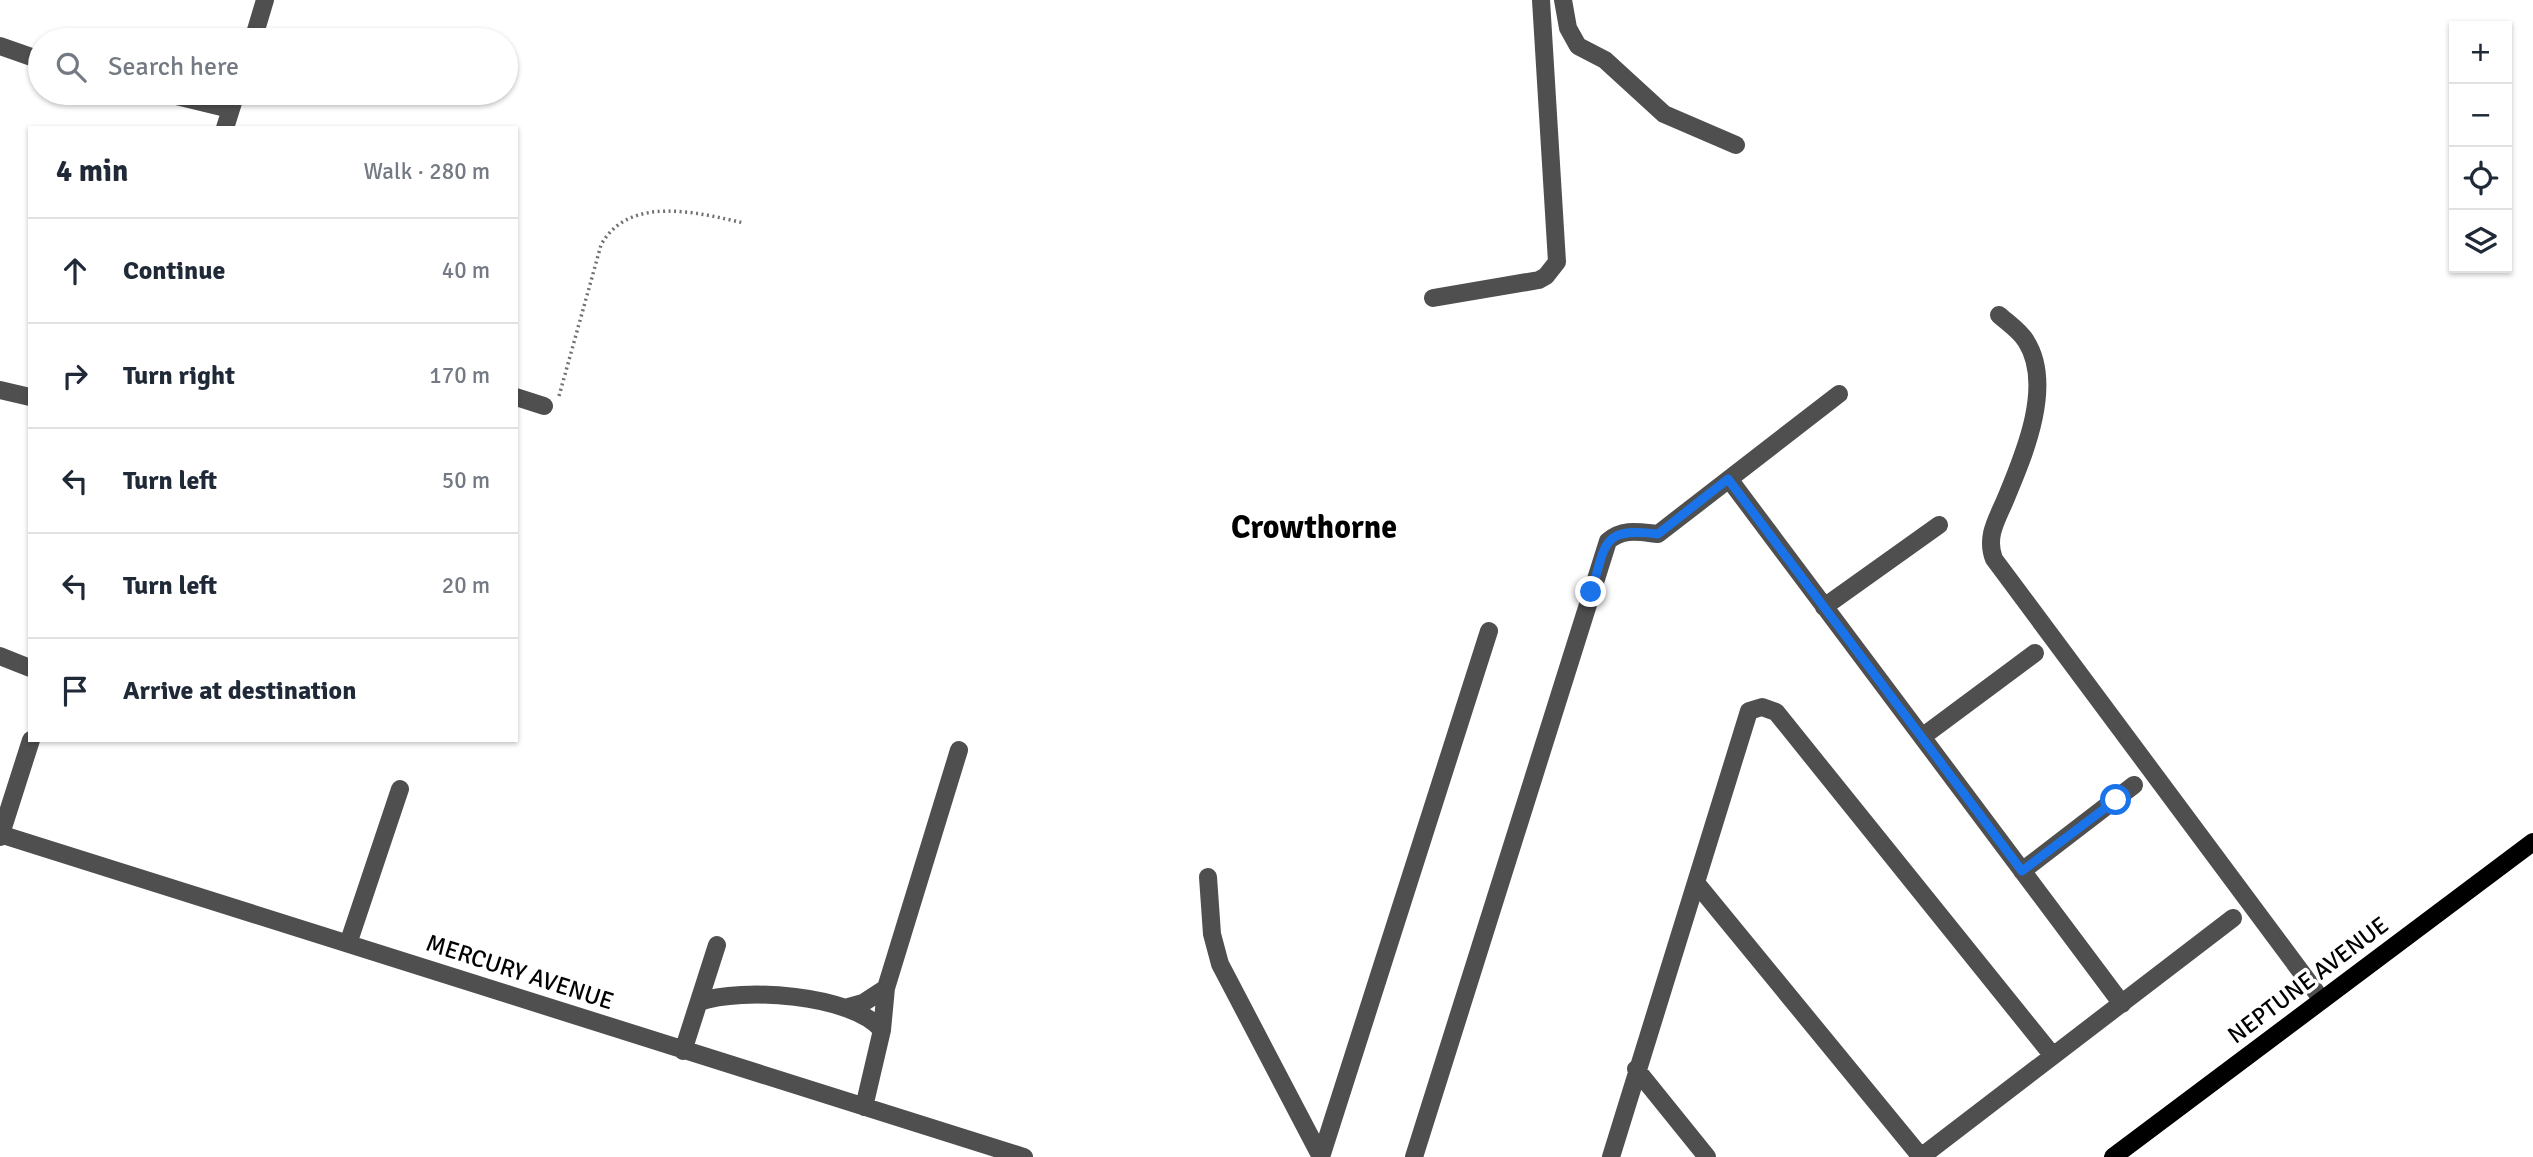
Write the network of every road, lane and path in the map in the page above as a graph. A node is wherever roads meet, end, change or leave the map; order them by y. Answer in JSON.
{"nodes":[{"id":1,"x":265,"y":0,"type":"edge"},
{"id":2,"x":1541,"y":0,"type":"edge"},
{"id":3,"x":1563,"y":0,"type":"edge"},
{"id":4,"x":257,"y":28,"type":"edge"},
{"id":5,"x":0,"y":46,"type":"edge"},
{"id":6,"x":28,"y":56,"type":"edge"},
{"id":7,"x":232,"y":105,"type":"edge"},
{"id":8,"x":226,"y":126,"type":"edge"},
{"id":9,"x":1736,"y":145,"type":"dead end"},
{"id":10,"x":744,"y":223,"type":"dead end"},
{"id":11,"x":1433,"y":298,"type":"dead end"},
{"id":12,"x":1999,"y":315,"type":"dead end"},
{"id":13,"x":0,"y":390,"type":"edge"},
{"id":14,"x":1839,"y":394,"type":"dead end"},
{"id":15,"x":28,"y":397,"type":"edge"},
{"id":16,"x":518,"y":398,"type":"edge"},
{"id":17,"x":544,"y":406,"type":"joint"},
{"id":18,"x":1728,"y":479,"type":"junction"},
{"id":19,"x":1939,"y":525,"type":"dead end"},
{"id":20,"x":1824,"y":607,"type":"junction"},
{"id":21,"x":1489,"y":631,"type":"dead end"},
{"id":22,"x":2035,"y":653,"type":"dead end"},
{"id":23,"x":0,"y":656,"type":"edge"},
{"id":24,"x":28,"y":667,"type":"edge"},
{"id":25,"x":1922,"y":737,"type":"junction"},
{"id":26,"x":30,"y":742,"type":"edge"},
{"id":27,"x":959,"y":750,"type":"dead end"},
{"id":28,"x":2134,"y":785,"type":"dead end"},
{"id":29,"x":400,"y":789,"type":"dead end"},
{"id":30,"x":0,"y":835,"type":"edge"},
{"id":31,"x":2533,"y":842,"type":"edge"},
{"id":32,"x":2022,"y":871,"type":"junction"},
{"id":33,"x":1208,"y":877,"type":"dead end"},
{"id":34,"x":1697,"y":884,"type":"junction"},
{"id":35,"x":2234,"y":918,"type":"dead end"},
{"id":36,"x":349,"y":941,"type":"junction"},
{"id":37,"x":717,"y":945,"type":"dead end"},
{"id":38,"x":886,"y":988,"type":"junction"},
{"id":39,"x":2322,"y":1000,"type":"junction"},
{"id":40,"x":699,"y":1002,"type":"junction"},
{"id":41,"x":2122,"y":1004,"type":"junction"},
{"id":42,"x":845,"y":1008,"type":"junction"},
{"id":43,"x":882,"y":1030,"type":"junction"},
{"id":44,"x":683,"y":1051,"type":"junction"},
{"id":45,"x":2053,"y":1056,"type":"junction"},
{"id":46,"x":1636,"y":1069,"type":"junction"},
{"id":47,"x":864,"y":1107,"type":"junction"},
{"id":48,"x":1024,"y":1157,"type":"edge"},
{"id":49,"x":1414,"y":1157,"type":"edge"},
{"id":50,"x":1611,"y":1157,"type":"edge"},
{"id":51,"x":1707,"y":1157,"type":"edge"},
{"id":52,"x":2113,"y":1157,"type":"edge"}],
"edges":[{"from":1,"to":4,"type":"street"},
{"from":2,"to":11,"type":"street"},
{"from":3,"to":9,"type":"street"},
{"from":5,"to":6,"type":"street"},
{"from":7,"to":8,"type":"street"},
{"from":10,"to":17,"type":"path"},
{"from":12,"to":39,"type":"street"},
{"from":13,"to":15,"type":"street"},
{"from":14,"to":18,"type":"street"},
{"from":16,"to":17,"type":"street"},
{"from":18,"to":20,"type":"street"},
{"from":18,"to":49,"type":"street"},
{"from":19,"to":20,"type":"street"},
{"from":20,"to":25,"type":"street"},
{"from":21,"to":33,"type":"street"},
{"from":22,"to":25,"type":"street"},
{"from":23,"to":24,"type":"street"},
{"from":25,"to":32,"type":"street"},
{"from":26,"to":30,"type":"street"},
{"from":27,"to":38,"type":"street"},
{"from":28,"to":32,"type":"street"},
{"from":29,"to":36,"type":"street"},
{"from":30,"to":36,"type":"street","name":"MERCURY AVENUE"},
{"from":31,"to":39,"type":"main road","name":"NEPTUNE AVENUE"},
{"from":32,"to":41,"type":"street"},
{"from":34,"to":45,"type":"street"},
{"from":34,"to":45,"type":"street"},
{"from":34,"to":46,"type":"street"},
{"from":35,"to":41,"type":"street"},
{"from":36,"to":44,"type":"street","name":"MERCURY AVENUE"},
{"from":37,"to":40,"type":"street"},
{"from":38,"to":42,"type":"street"},
{"from":38,"to":43,"type":"street"},
{"from":39,"to":52,"type":"main road","name":"NEPTUNE AVENUE"},
{"from":40,"to":42,"type":"street"},
{"from":40,"to":44,"type":"street"},
{"from":41,"to":45,"type":"street"},
{"from":42,"to":43,"type":"street"},
{"from":43,"to":47,"type":"street"},
{"from":44,"to":47,"type":"street","name":"MERCURY AVENUE"},
{"from":46,"to":50,"type":"street"},
{"from":46,"to":51,"type":"street"},
{"from":47,"to":48,"type":"street","name":"MERCURY AVENUE"}]}
